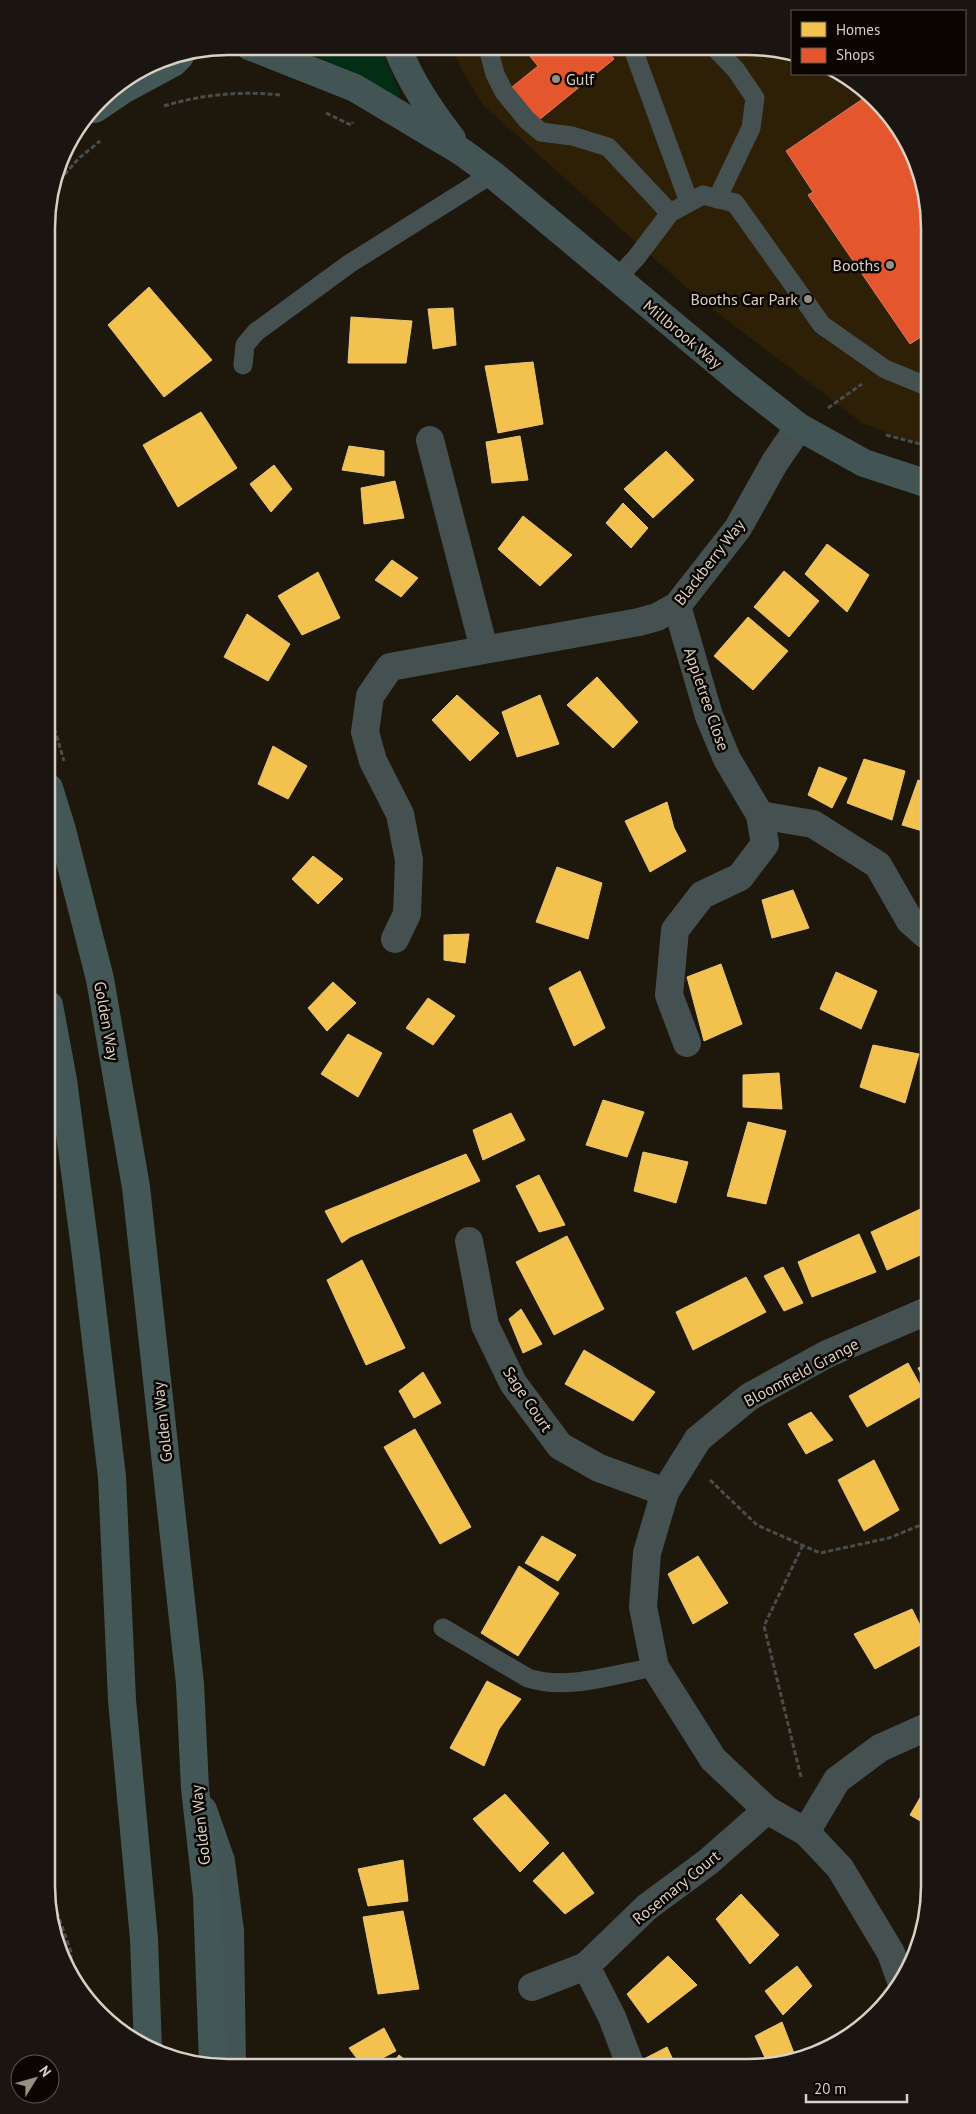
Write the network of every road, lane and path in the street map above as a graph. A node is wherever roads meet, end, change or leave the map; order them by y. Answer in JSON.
{"nodes":[{"id":1,"x":272,"y":55,"type":"edge"},
{"id":2,"x":400,"y":55,"type":"edge"},
{"id":3,"x":490,"y":55,"type":"edge"},
{"id":4,"x":635,"y":55,"type":"edge"},
{"id":5,"x":722,"y":55,"type":"edge"},
{"id":6,"x":167,"y":66,"type":"edge"},
{"id":7,"x":127,"y":88,"type":"edge"},
{"id":8,"x":284,"y":95,"type":"dead end"},
{"id":9,"x":372,"y":98,"type":"junction"},
{"id":10,"x":159,"y":107,"type":"dead end"},
{"id":11,"x":323,"y":111,"type":"dead end"},
{"id":12,"x":105,"y":137,"type":"dead end"},
{"id":13,"x":462,"y":152,"type":"junction"},
{"id":14,"x":492,"y":174,"type":"junction"},
{"id":15,"x":63,"y":176,"type":"edge"},
{"id":16,"x":717,"y":198,"type":"junction"},
{"id":17,"x":689,"y":202,"type":"junction"},
{"id":18,"x":670,"y":213,"type":"junction"},
{"id":19,"x":617,"y":278,"type":"junction"},
{"id":20,"x":243,"y":365,"type":"dead end"},
{"id":21,"x":921,"y":384,"type":"edge"},
{"id":22,"x":799,"y":427,"type":"junction"},
{"id":23,"x":430,"y":440,"type":"dead end"},
{"id":24,"x":921,"y":482,"type":"edge"},
{"id":25,"x":677,"y":606,"type":"junction"},
{"id":26,"x":484,"y":650,"type":"junction"},
{"id":27,"x":55,"y":807,"type":"edge"},
{"id":28,"x":760,"y":815,"type":"junction"},
{"id":29,"x":921,"y":930,"type":"edge"},
{"id":30,"x":395,"y":939,"type":"dead end"},
{"id":31,"x":55,"y":1037,"type":"edge"},
{"id":32,"x":687,"y":1043,"type":"dead end"},
{"id":33,"x":469,"y":1241,"type":"dead end"},
{"id":34,"x":921,"y":1314,"type":"edge"},
{"id":35,"x":686,"y":1457,"type":"junction"},
{"id":36,"x":665,"y":1492,"type":"junction"},
{"id":37,"x":921,"y":1525,"type":"edge"},
{"id":38,"x":803,"y":1545,"type":"junction"},
{"id":39,"x":443,"y":1628,"type":"dead end"},
{"id":40,"x":655,"y":1667,"type":"junction"},
{"id":41,"x":921,"y":1730,"type":"edge"},
{"id":42,"x":802,"y":1779,"type":"dead end"},
{"id":43,"x":195,"y":1788,"type":"junction"},
{"id":44,"x":768,"y":1810,"type":"junction"},
{"id":45,"x":806,"y":1832,"type":"junction"},
{"id":46,"x":57,"y":1912,"type":"edge"},
{"id":47,"x":71,"y":1958,"type":"edge"},
{"id":48,"x":586,"y":1966,"type":"junction"},
{"id":49,"x":898,"y":1972,"type":"edge"},
{"id":50,"x":532,"y":1987,"type":"dead end"},
{"id":51,"x":148,"y":2039,"type":"edge"},
{"id":52,"x":213,"y":2058,"type":"edge"},
{"id":53,"x":232,"y":2059,"type":"edge"},
{"id":54,"x":628,"y":2059,"type":"edge"}],
"edges":[{"from":1,"to":9,"type":"street","name":"Millbrook Way"},
{"from":2,"to":13,"type":"street","name":"Millbrook Way"},
{"from":3,"to":18,"type":"lane"},
{"from":4,"to":17,"type":"lane"},
{"from":5,"to":16,"type":"lane"},
{"from":6,"to":7,"type":"highway"},
{"from":8,"to":10,"type":"path"},
{"from":9,"to":11,"type":"path"},
{"from":9,"to":13,"type":"street","name":"Millbrook Way"},
{"from":12,"to":15,"type":"path"},
{"from":13,"to":14,"type":"street","name":"Millbrook Way"},
{"from":14,"to":19,"type":"street","name":"Millbrook Way"},
{"from":14,"to":20,"type":"lane"},
{"from":16,"to":17,"type":"lane"},
{"from":16,"to":21,"type":"lane"},
{"from":17,"to":18,"type":"lane"},
{"from":18,"to":19,"type":"lane"},
{"from":19,"to":22,"type":"street","name":"Millbrook Way"},
{"from":22,"to":24,"type":"street","name":"Millbrook Way"},
{"from":22,"to":25,"type":"street","name":"Blackberry Way"},
{"from":23,"to":26,"type":"street"},
{"from":25,"to":26,"type":"street","name":"Blackberry Way"},
{"from":25,"to":28,"type":"street","name":"Appletree Close"},
{"from":26,"to":30,"type":"street","name":"Blackberry Way"},
{"from":27,"to":43,"type":"highway","name":"Golden Way"},
{"from":28,"to":29,"type":"street"},
{"from":28,"to":32,"type":"street","name":"Appletree Close"},
{"from":31,"to":51,"type":"highway"},
{"from":33,"to":36,"type":"street","name":"Sage Court"},
{"from":34,"to":35,"type":"street","name":"Bloomfield Grange"},
{"from":35,"to":36,"type":"street","name":"Bloomfield Grange"},
{"from":35,"to":38,"type":"path"},
{"from":36,"to":40,"type":"street","name":"Bloomfield Grange"},
{"from":37,"to":38,"type":"path"},
{"from":38,"to":42,"type":"path"},
{"from":39,"to":40,"type":"lane"},
{"from":40,"to":44,"type":"street","name":"Bloomfield Grange"},
{"from":41,"to":45,"type":"street"},
{"from":43,"to":52,"type":"highway","name":"Golden Way"},
{"from":43,"to":53,"type":"street"},
{"from":44,"to":45,"type":"street","name":"Bloomfield Grange"},
{"from":44,"to":48,"type":"street","name":"Rosemary Court"},
{"from":45,"to":49,"type":"street","name":"Bloomfield Grange"},
{"from":46,"to":47,"type":"path"},
{"from":48,"to":50,"type":"street","name":"Rosemary Court"},
{"from":48,"to":54,"type":"street"}]}
